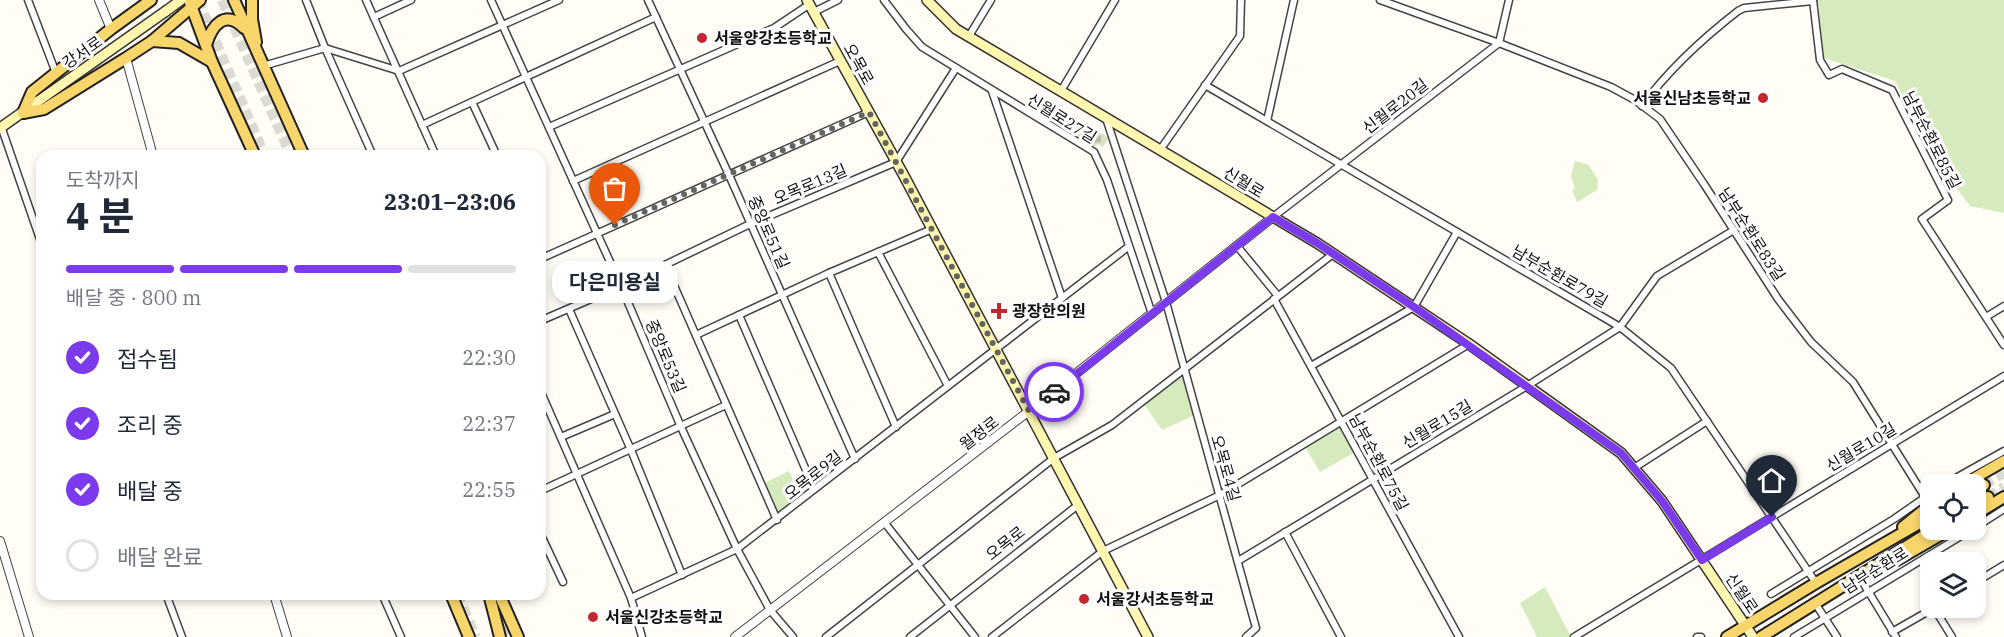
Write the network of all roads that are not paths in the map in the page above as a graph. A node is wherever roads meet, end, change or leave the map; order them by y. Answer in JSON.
{"nodes":[{"id":1,"x":28,"y":0,"type":"edge"},
{"id":2,"x":99,"y":0,"type":"edge"},
{"id":3,"x":151,"y":0,"type":"edge"},
{"id":4,"x":171,"y":0,"type":"edge"},
{"id":5,"x":181,"y":0,"type":"edge"},
{"id":6,"x":201,"y":0,"type":"edge"},
{"id":7,"x":228,"y":0,"type":"edge"},
{"id":8,"x":252,"y":0,"type":"edge"},
{"id":9,"x":306,"y":0,"type":"edge"},
{"id":10,"x":366,"y":0,"type":"edge"},
{"id":11,"x":411,"y":0,"type":"edge"},
{"id":12,"x":491,"y":0,"type":"edge"},
{"id":13,"x":559,"y":0,"type":"edge"},
{"id":14,"x":648,"y":0,"type":"edge"},
{"id":15,"x":838,"y":0,"type":"edge"},
{"id":16,"x":884,"y":0,"type":"edge"},
{"id":17,"x":927,"y":0,"type":"edge"},
{"id":18,"x":991,"y":0,"type":"edge"},
{"id":19,"x":1114,"y":0,"type":"edge"},
{"id":20,"x":1241,"y":0,"type":"edge"},
{"id":21,"x":1294,"y":0,"type":"edge"},
{"id":22,"x":1380,"y":0,"type":"edge"},
{"id":23,"x":1509,"y":0,"type":"edge"},
{"id":24,"x":1813,"y":1,"type":"edge"},
{"id":25,"x":191,"y":4,"type":"edge"},
{"id":26,"x":236,"y":5,"type":"edge"},
{"id":27,"x":810,"y":6,"type":"edge"},
{"id":28,"x":374,"y":17,"type":"junction"},
{"id":29,"x":656,"y":17,"type":"junction"},
{"id":30,"x":173,"y":24,"type":"junction"},
{"id":31,"x":502,"y":26,"type":"junction"},
{"id":32,"x":111,"y":29,"type":"junction"},
{"id":33,"x":246,"y":30,"type":"junction"},
{"id":34,"x":969,"y":36,"type":"junction"},
{"id":35,"x":152,"y":41,"type":"junction"},
{"id":36,"x":1499,"y":43,"type":"junction"},
{"id":37,"x":206,"y":45,"type":"junction"},
{"id":38,"x":325,"y":48,"type":"junction"},
{"id":39,"x":126,"y":58,"type":"junction"},
{"id":40,"x":840,"y":61,"type":"junction"},
{"id":41,"x":212,"y":62,"type":"junction"},
{"id":42,"x":260,"y":62,"type":"junction"},
{"id":43,"x":956,"y":68,"type":"junction"},
{"id":44,"x":681,"y":70,"type":"junction"},
{"id":45,"x":399,"y":71,"type":"junction"},
{"id":46,"x":56,"y":73,"type":"junction"},
{"id":47,"x":526,"y":78,"type":"junction"},
{"id":48,"x":1205,"y":85,"type":"junction"},
{"id":49,"x":992,"y":90,"type":"junction"},
{"id":50,"x":1061,"y":91,"type":"junction"},
{"id":51,"x":472,"y":102,"type":"junction"},
{"id":52,"x":1642,"y":106,"type":"junction"},
{"id":53,"x":869,"y":112,"type":"junction"},
{"id":54,"x":22,"y":113,"type":"junction"},
{"id":55,"x":1106,"y":118,"type":"junction"},
{"id":56,"x":1267,"y":121,"type":"junction"},
{"id":57,"x":705,"y":123,"type":"junction"},
{"id":58,"x":422,"y":125,"type":"junction"},
{"id":59,"x":0,"y":126,"type":"edge"},
{"id":60,"x":549,"y":127,"type":"junction"},
{"id":61,"x":151,"y":150,"type":"edge"},
{"id":62,"x":252,"y":150,"type":"edge"},
{"id":63,"x":301,"y":150,"type":"edge"},
{"id":64,"x":370,"y":150,"type":"edge"},
{"id":65,"x":433,"y":150,"type":"edge"},
{"id":66,"x":494,"y":150,"type":"edge"},
{"id":67,"x":1160,"y":150,"type":"junction"},
{"id":68,"x":896,"y":162,"type":"junction"},
{"id":69,"x":1342,"y":164,"type":"junction"},
{"id":70,"x":729,"y":175,"type":"junction"},
{"id":71,"x":573,"y":181,"type":"junction"},
{"id":72,"x":1273,"y":217,"type":"junction"},
{"id":73,"x":750,"y":224,"type":"junction"},
{"id":74,"x":36,"y":228,"type":"edge"},
{"id":75,"x":932,"y":229,"type":"junction"},
{"id":76,"x":1734,"y":230,"type":"junction"},
{"id":77,"x":1457,"y":232,"type":"junction"},
{"id":78,"x":596,"y":234,"type":"junction"},
{"id":79,"x":1237,"y":246,"type":"junction"},
{"id":80,"x":1128,"y":247,"type":"junction"},
{"id":81,"x":878,"y":252,"type":"junction"},
{"id":82,"x":1333,"y":254,"type":"junction"},
{"id":83,"x":546,"y":256,"type":"edge"},
{"id":84,"x":665,"y":265,"type":"junction"},
{"id":85,"x":830,"y":273,"type":"junction"},
{"id":86,"x":621,"y":286,"type":"junction"},
{"id":87,"x":782,"y":296,"type":"junction"},
{"id":88,"x":1062,"y":298,"type":"junction"},
{"id":89,"x":1276,"y":298,"type":"junction"},
{"id":90,"x":1166,"y":302,"type":"junction"},
{"id":91,"x":2004,"y":306,"type":"edge"},
{"id":92,"x":1414,"y":307,"type":"junction"},
{"id":93,"x":569,"y":309,"type":"junction"},
{"id":94,"x":1152,"y":314,"type":"junction"},
{"id":95,"x":739,"y":315,"type":"junction"},
{"id":96,"x":1986,"y":316,"type":"junction"},
{"id":97,"x":546,"y":319,"type":"edge"},
{"id":98,"x":1620,"y":327,"type":"junction"},
{"id":99,"x":696,"y":335,"type":"junction"},
{"id":100,"x":1468,"y":344,"type":"junction"},
{"id":101,"x":2004,"y":345,"type":"edge"},
{"id":102,"x":996,"y":348,"type":"junction"},
{"id":103,"x":1311,"y":366,"type":"junction"},
{"id":104,"x":1185,"y":369,"type":"junction"},
{"id":105,"x":2004,"y":376,"type":"edge"},
{"id":106,"x":948,"y":386,"type":"junction"},
{"id":107,"x":1527,"y":386,"type":"junction"},
{"id":108,"x":546,"y":403,"type":"edge"},
{"id":109,"x":726,"y":405,"type":"junction"},
{"id":110,"x":1029,"y":411,"type":"junction"},
{"id":111,"x":615,"y":414,"type":"junction"},
{"id":112,"x":1342,"y":421,"type":"junction"},
{"id":113,"x":1707,"y":422,"type":"junction"},
{"id":114,"x":681,"y":427,"type":"junction"},
{"id":115,"x":896,"y":427,"type":"junction"},
{"id":116,"x":561,"y":437,"type":"junction"},
{"id":117,"x":1892,"y":444,"type":"junction"},
{"id":118,"x":631,"y":450,"type":"junction"},
{"id":119,"x":2004,"y":451,"type":"edge"},
{"id":120,"x":1054,"y":458,"type":"junction"},
{"id":121,"x":855,"y":459,"type":"junction"},
{"id":122,"x":2004,"y":461,"type":"edge"},
{"id":123,"x":1634,"y":468,"type":"junction"},
{"id":124,"x":1981,"y":470,"type":"junction"},
{"id":125,"x":577,"y":474,"type":"junction"},
{"id":126,"x":1971,"y":474,"type":"edge"},
{"id":127,"x":1976,"y":474,"type":"edge"},
{"id":128,"x":1373,"y":479,"type":"junction"},
{"id":129,"x":812,"y":484,"type":"dead end"},
{"id":130,"x":1920,"y":486,"type":"edge"},
{"id":131,"x":546,"y":488,"type":"edge"},
{"id":132,"x":1220,"y":495,"type":"junction"},
{"id":133,"x":2004,"y":497,"type":"edge"},
{"id":134,"x":1078,"y":505,"type":"junction"},
{"id":135,"x":1920,"y":505,"type":"edge"},
{"id":136,"x":1986,"y":505,"type":"edge"},
{"id":137,"x":1990,"y":506,"type":"junction"},
{"id":138,"x":1920,"y":508,"type":"edge"},
{"id":139,"x":1986,"y":508,"type":"edge"},
{"id":140,"x":2004,"y":509,"type":"edge"},
{"id":141,"x":1986,"y":512,"type":"edge"},
{"id":142,"x":1772,"y":517,"type":"junction"},
{"id":143,"x":777,"y":520,"type":"junction"},
{"id":144,"x":885,"y":522,"type":"junction"},
{"id":145,"x":1920,"y":523,"type":"edge"},
{"id":146,"x":1285,"y":532,"type":"junction"},
{"id":147,"x":1920,"y":538,"type":"edge"},
{"id":148,"x":1932,"y":540,"type":"edge"},
{"id":149,"x":1954,"y":540,"type":"edge"},
{"id":150,"x":0,"y":541,"type":"edge"},
{"id":151,"x":546,"y":546,"type":"edge"},
{"id":152,"x":1877,"y":548,"type":"junction"},
{"id":153,"x":737,"y":549,"type":"junction"},
{"id":154,"x":1103,"y":551,"type":"junction"},
{"id":155,"x":1702,"y":560,"type":"junction"},
{"id":156,"x":1238,"y":561,"type":"junction"},
{"id":157,"x":917,"y":564,"type":"junction"},
{"id":158,"x":2004,"y":565,"type":"edge"},
{"id":159,"x":1808,"y":571,"type":"junction"},
{"id":160,"x":682,"y":575,"type":"junction"},
{"id":161,"x":1986,"y":576,"type":"edge"},
{"id":162,"x":1862,"y":581,"type":"junction"},
{"id":163,"x":563,"y":582,"type":"dead end"},
{"id":164,"x":1816,"y":583,"type":"junction"},
{"id":165,"x":1868,"y":591,"type":"junction"},
{"id":166,"x":1771,"y":594,"type":"dead end"},
{"id":167,"x":631,"y":598,"type":"junction"},
{"id":168,"x":168,"y":600,"type":"edge"},
{"id":169,"x":276,"y":600,"type":"edge"},
{"id":170,"x":385,"y":600,"type":"edge"},
{"id":171,"x":454,"y":600,"type":"edge"},
{"id":172,"x":491,"y":600,"type":"edge"},
{"id":173,"x":502,"y":600,"type":"edge"},
{"id":174,"x":1815,"y":603,"type":"junction"},
{"id":175,"x":950,"y":605,"type":"junction"},
{"id":176,"x":770,"y":610,"type":"junction"},
{"id":177,"x":1920,"y":617,"type":"edge"},
{"id":178,"x":1825,"y":618,"type":"junction"},
{"id":179,"x":1940,"y":618,"type":"edge"},
{"id":180,"x":1746,"y":626,"type":"junction"},
{"id":181,"x":1894,"y":634,"type":"edge"},
{"id":182,"x":29,"y":637,"type":"edge"},
{"id":183,"x":182,"y":637,"type":"edge"},
{"id":184,"x":287,"y":637,"type":"edge"},
{"id":185,"x":401,"y":637,"type":"edge"},
{"id":186,"x":470,"y":637,"type":"edge"},
{"id":187,"x":500,"y":637,"type":"edge"},
{"id":188,"x":518,"y":637,"type":"edge"},
{"id":189,"x":642,"y":637,"type":"edge"},
{"id":190,"x":735,"y":637,"type":"edge"},
{"id":191,"x":793,"y":637,"type":"edge"},
{"id":192,"x":826,"y":637,"type":"edge"},
{"id":193,"x":910,"y":637,"type":"edge"},
{"id":194,"x":975,"y":637,"type":"edge"},
{"id":195,"x":992,"y":637,"type":"edge"},
{"id":196,"x":1148,"y":637,"type":"edge"},
{"id":197,"x":1246,"y":637,"type":"edge"},
{"id":198,"x":1341,"y":637,"type":"edge"},
{"id":199,"x":1459,"y":637,"type":"edge"},
{"id":200,"x":1575,"y":637,"type":"edge"},
{"id":201,"x":1727,"y":637,"type":"edge"},
{"id":202,"x":1753,"y":637,"type":"edge"},
{"id":203,"x":1761,"y":637,"type":"edge"},
{"id":204,"x":1794,"y":637,"type":"edge"},
{"id":205,"x":1837,"y":637,"type":"edge"},
{"id":206,"x":1952,"y":637,"type":"edge"}],
"edges":[{"from":1,"to":46,"type":"street"},
{"from":2,"to":32,"type":"street"},
{"from":3,"to":32,"type":"main road"},
{"from":4,"to":30,"type":"main road"},
{"from":5,"to":54,"type":"main road","name":"강서로","bridge":true},
{"from":6,"to":25,"type":"main road"},
{"from":7,"to":26,"type":"main road"},
{"from":8,"to":42,"type":"main road"},
{"from":9,"to":38,"type":"street"},
{"from":10,"to":28,"type":"street"},
{"from":11,"to":28,"type":"street"},
{"from":12,"to":31,"type":"street","name":"중앙로53길"},
{"from":13,"to":31,"type":"street"},
{"from":14,"to":29,"type":"street","name":"중앙로51길"},
{"from":15,"to":27,"type":"street"},
{"from":16,"to":43,"type":"street","name":"신월로27길"},
{"from":17,"to":34,"type":"main road","name":"신월로"},
{"from":18,"to":34,"type":"street"},
{"from":19,"to":50,"type":"street"},
{"from":20,"to":48,"type":"street"},
{"from":21,"to":56,"type":"street"},
{"from":22,"to":36,"type":"street","name":"남부순환로83길"},
{"from":23,"to":36,"type":"street"},
{"from":24,"to":52,"type":"street"},
{"from":24,"to":96,"type":"street","name":"남부순환로85길"},
{"from":25,"to":30,"type":"main road"},
{"from":25,"to":37,"type":"main road"},
{"from":26,"to":33,"type":"main road"},
{"from":27,"to":40,"type":"main road","name":"오목로"},
{"from":27,"to":44,"type":"street"},
{"from":28,"to":45,"type":"street"},
{"from":29,"to":44,"type":"street","name":"중앙로51길"},
{"from":29,"to":47,"type":"street"},
{"from":30,"to":35,"type":"main road"},
{"from":31,"to":45,"type":"street"},
{"from":31,"to":47,"type":"street","name":"중앙로53길"},
{"from":32,"to":46,"type":"main road"},
{"from":33,"to":37,"type":"main road"},
{"from":33,"to":42,"type":"main road"},
{"from":34,"to":50,"type":"main road","name":"신월로"},
{"from":35,"to":39,"type":"main road"},
{"from":35,"to":41,"type":"main road"},
{"from":36,"to":52,"type":"street","name":"남부순환로83길"},
{"from":36,"to":69,"type":"street","name":"신월로20길"},
{"from":37,"to":41,"type":"main road"},
{"from":38,"to":42,"type":"street"},
{"from":38,"to":45,"type":"street"},
{"from":38,"to":64,"type":"street"},
{"from":39,"to":54,"type":"main road"},
{"from":39,"to":61,"type":"street"},
{"from":40,"to":53,"type":"main road","name":"오목로"},
{"from":40,"to":57,"type":"street"},
{"from":41,"to":62,"type":"main road"},
{"from":42,"to":63,"type":"main road"},
{"from":43,"to":49,"type":"street","name":"신월로27길"},
{"from":43,"to":68,"type":"street"},
{"from":44,"to":57,"type":"street","name":"중앙로51길"},
{"from":44,"to":60,"type":"street"},
{"from":45,"to":58,"type":"street"},
{"from":46,"to":54,"type":"main road"},
{"from":47,"to":51,"type":"street"},
{"from":47,"to":60,"type":"street","name":"중앙로53길"},
{"from":48,"to":56,"type":"street","name":"남부순환로79길"},
{"from":48,"to":67,"type":"street"},
{"from":49,"to":80,"type":"street","name":"신월로27길"},
{"from":49,"to":88,"type":"street"},
{"from":50,"to":55,"type":"main road","name":"신월로"},
{"from":51,"to":58,"type":"street"},
{"from":51,"to":66,"type":"street"},
{"from":52,"to":76,"type":"street","name":"남부순환로83길"},
{"from":53,"to":68,"type":"main road","name":"오목로"},
{"from":53,"to":70,"type":"street"},
{"from":54,"to":59,"type":"main road","name":"강서로"},
{"from":55,"to":67,"type":"main road","name":"신월로"},
{"from":55,"to":90,"type":"street"},
{"from":56,"to":69,"type":"street","name":"남부순환로79길"},
{"from":57,"to":70,"type":"street","name":"중앙로51길"},
{"from":57,"to":71,"type":"street"},
{"from":58,"to":65,"type":"street"},
{"from":59,"to":74,"type":"street"},
{"from":60,"to":71,"type":"street","name":"중앙로53길"},
{"from":67,"to":72,"type":"main road","name":"신월로"},
{"from":68,"to":73,"type":"street","name":"오목로13길"},
{"from":68,"to":75,"type":"main road","name":"오목로"},
{"from":69,"to":72,"type":"street","name":"신월로20길"},
{"from":69,"to":77,"type":"street","name":"남부순환로79길"},
{"from":70,"to":73,"type":"street","name":"중앙로51길"},
{"from":70,"to":78,"type":"street"},
{"from":71,"to":78,"type":"street","name":"중앙로53길"},
{"from":72,"to":79,"type":"street","name":"월정로"},
{"from":72,"to":82,"type":"main road","name":"신월로"},
{"from":73,"to":84,"type":"street","name":"오목로13길"},
{"from":73,"to":87,"type":"street","name":"중앙로51길"},
{"from":75,"to":81,"type":"street"},
{"from":75,"to":102,"type":"main road","name":"오목로"},
{"from":76,"to":98,"type":"street"},
{"from":76,"to":117,"type":"street","name":"남부순환로83길"},
{"from":77,"to":92,"type":"street"},
{"from":77,"to":98,"type":"street","name":"남부순환로79길"},
{"from":78,"to":83,"type":"street"},
{"from":78,"to":86,"type":"street","name":"중앙로53길"},
{"from":79,"to":89,"type":"street"},
{"from":79,"to":90,"type":"street","name":"월정로"},
{"from":80,"to":88,"type":"street","name":"오목로9길"},
{"from":80,"to":94,"type":"street","name":"신월로27길"},
{"from":81,"to":85,"type":"street"},
{"from":81,"to":106,"type":"street"},
{"from":82,"to":89,"type":"street"},
{"from":82,"to":92,"type":"main road","name":"신월로"},
{"from":84,"to":86,"type":"street","name":"오목로13길"},
{"from":84,"to":99,"type":"street"},
{"from":85,"to":87,"type":"street"},
{"from":85,"to":115,"type":"street"},
{"from":86,"to":93,"type":"street","name":"오목로13길"},
{"from":86,"to":114,"type":"street","name":"중앙로53길"},
{"from":87,"to":95,"type":"street"},
{"from":87,"to":121,"type":"street","name":"중앙로51길"},
{"from":88,"to":102,"type":"street","name":"오목로9길"},
{"from":89,"to":103,"type":"street","name":"남부순환로75길"},
{"from":89,"to":104,"type":"street"},
{"from":90,"to":94,"type":"street","name":"월정로"},
{"from":90,"to":104,"type":"street","name":"오목로4길"},
{"from":91,"to":96,"type":"street"},
{"from":92,"to":100,"type":"main road","name":"신월로"},
{"from":92,"to":103,"type":"street"},
{"from":93,"to":97,"type":"street","name":"오목로13길"},
{"from":93,"to":111,"type":"street"},
{"from":94,"to":110,"type":"street","name":"월정로"},
{"from":95,"to":99,"type":"street"},
{"from":95,"to":129,"type":"street"},
{"from":96,"to":101,"type":"street","name":"남부순환로85길"},
{"from":98,"to":107,"type":"street","name":"신월로15길"},
{"from":98,"to":113,"type":"street","name":"남부순환로79길"},
{"from":99,"to":109,"type":"street"},
{"from":100,"to":107,"type":"main road","name":"신월로"},
{"from":100,"to":112,"type":"street"},
{"from":102,"to":106,"type":"street","name":"오목로9길"},
{"from":102,"to":110,"type":"main road","name":"오목로"},
{"from":103,"to":112,"type":"street","name":"남부순환로75길"},
{"from":104,"to":120,"type":"street"},
{"from":104,"to":132,"type":"street","name":"오목로4길"},
{"from":105,"to":117,"type":"street","name":"신월로10길"},
{"from":106,"to":115,"type":"street","name":"오목로9길"},
{"from":107,"to":123,"type":"main road","name":"신월로"},
{"from":107,"to":128,"type":"street","name":"신월로15길"},
{"from":108,"to":116,"type":"street"},
{"from":109,"to":114,"type":"street"},
{"from":109,"to":143,"type":"street"},
{"from":110,"to":120,"type":"main road","name":"오목로"},
{"from":110,"to":144,"type":"street","name":"월정로"},
{"from":111,"to":116,"type":"street"},
{"from":111,"to":118,"type":"street"},
{"from":112,"to":128,"type":"street","name":"남부순환로75길"},
{"from":112,"to":132,"type":"street"},
{"from":113,"to":123,"type":"street"},
{"from":113,"to":142,"type":"street","name":"남부순환로79길"},
{"from":114,"to":118,"type":"street"},
{"from":114,"to":153,"type":"street","name":"중앙로53길"},
{"from":115,"to":121,"type":"street","name":"오목로9길"},
{"from":116,"to":125,"type":"street"},
{"from":117,"to":130,"type":"street","name":"남부순환로83길"},
{"from":117,"to":142,"type":"street","name":"신월로10길"},
{"from":118,"to":125,"type":"street"},
{"from":118,"to":160,"type":"street"},
{"from":119,"to":124,"type":"street"},
{"from":120,"to":134,"type":"main road","name":"오목로"},
{"from":120,"to":157,"type":"street"},
{"from":121,"to":143,"type":"street","name":"오목로9길"},
{"from":122,"to":124,"type":"main road"},
{"from":123,"to":155,"type":"main road","name":"신월로"},
{"from":124,"to":126,"type":"street"},
{"from":124,"to":127,"type":"main road"},
{"from":125,"to":131,"type":"street"},
{"from":125,"to":167,"type":"street"},
{"from":128,"to":146,"type":"street","name":"신월로15길"},
{"from":128,"to":199,"type":"street","name":"남부순환로75길"},
{"from":132,"to":154,"type":"street"},
{"from":132,"to":156,"type":"street","name":"오목로4길"},
{"from":133,"to":137,"type":"main road"},
{"from":134,"to":154,"type":"main road","name":"오목로"},
{"from":134,"to":175,"type":"street","name":"오목로"},
{"from":135,"to":159,"type":"street","name":"남부순환로"},
{"from":136,"to":137,"type":"main road"},
{"from":137,"to":139,"type":"main road"},
{"from":137,"to":140,"type":"street"},
{"from":137,"to":141,"type":"street"},
{"from":138,"to":152,"type":"main road","name":"남부순환로"},
{"from":142,"to":155,"type":"street","name":"신월로10길"},
{"from":142,"to":159,"type":"street","name":"남부순환로79길"},
{"from":143,"to":153,"type":"street","name":"오목로9길"},
{"from":144,"to":157,"type":"street"},
{"from":144,"to":176,"type":"street","name":"월정로"},
{"from":145,"to":152,"type":"main road","name":"남부순환로"},
{"from":146,"to":156,"type":"street","name":"신월로15길"},
{"from":146,"to":198,"type":"street"},
{"from":147,"to":174,"type":"main road","name":"남부순환로"},
{"from":148,"to":162,"type":"main road","name":"남부순환로"},
{"from":149,"to":165,"type":"street","name":"남부순환로"},
{"from":150,"to":182,"type":"street"},
{"from":151,"to":163,"type":"street"},
{"from":152,"to":164,"type":"main road","name":"남부순환로"},
{"from":153,"to":160,"type":"street","name":"오목로9길"},
{"from":153,"to":176,"type":"street","name":"중앙로53길"},
{"from":154,"to":195,"type":"street"},
{"from":154,"to":196,"type":"main road","name":"오목로"},
{"from":155,"to":180,"type":"main road","name":"신월로"},
{"from":155,"to":200,"type":"street","name":"신월로10길"},
{"from":156,"to":197,"type":"street","name":"오목로4길"},
{"from":157,"to":175,"type":"street"},
{"from":157,"to":192,"type":"street"},
{"from":158,"to":161,"type":"street"},
{"from":159,"to":164,"type":"street","name":"남부순환로79길"},
{"from":159,"to":166,"type":"street","name":"남부순환로"},
{"from":160,"to":167,"type":"street","name":"오목로9길"},
{"from":162,"to":165,"type":"street"},
{"from":162,"to":174,"type":"main road","name":"남부순환로"},
{"from":164,"to":180,"type":"main road","name":"남부순환로"},
{"from":165,"to":178,"type":"street","name":"남부순환로"},
{"from":165,"to":181,"type":"street"},
{"from":167,"to":189,"type":"street"},
{"from":168,"to":183,"type":"street"},
{"from":169,"to":184,"type":"street"},
{"from":170,"to":185,"type":"street"},
{"from":171,"to":186,"type":"main road"},
{"from":172,"to":187,"type":"main road"},
{"from":173,"to":188,"type":"main road"},
{"from":174,"to":178,"type":"street"},
{"from":174,"to":203,"type":"main road","name":"남부순환로"},
{"from":175,"to":193,"type":"street","name":"오목로"},
{"from":175,"to":194,"type":"street"},
{"from":176,"to":190,"type":"street","name":"월정로"},
{"from":176,"to":191,"type":"street","name":"중앙로53길"},
{"from":177,"to":181,"type":"street"},
{"from":178,"to":204,"type":"street","name":"남부순환로"},
{"from":178,"to":205,"type":"street"},
{"from":179,"to":206,"type":"street"},
{"from":180,"to":201,"type":"main road","name":"남부순환로"},
{"from":180,"to":202,"type":"main road","name":"신월로"}]}
